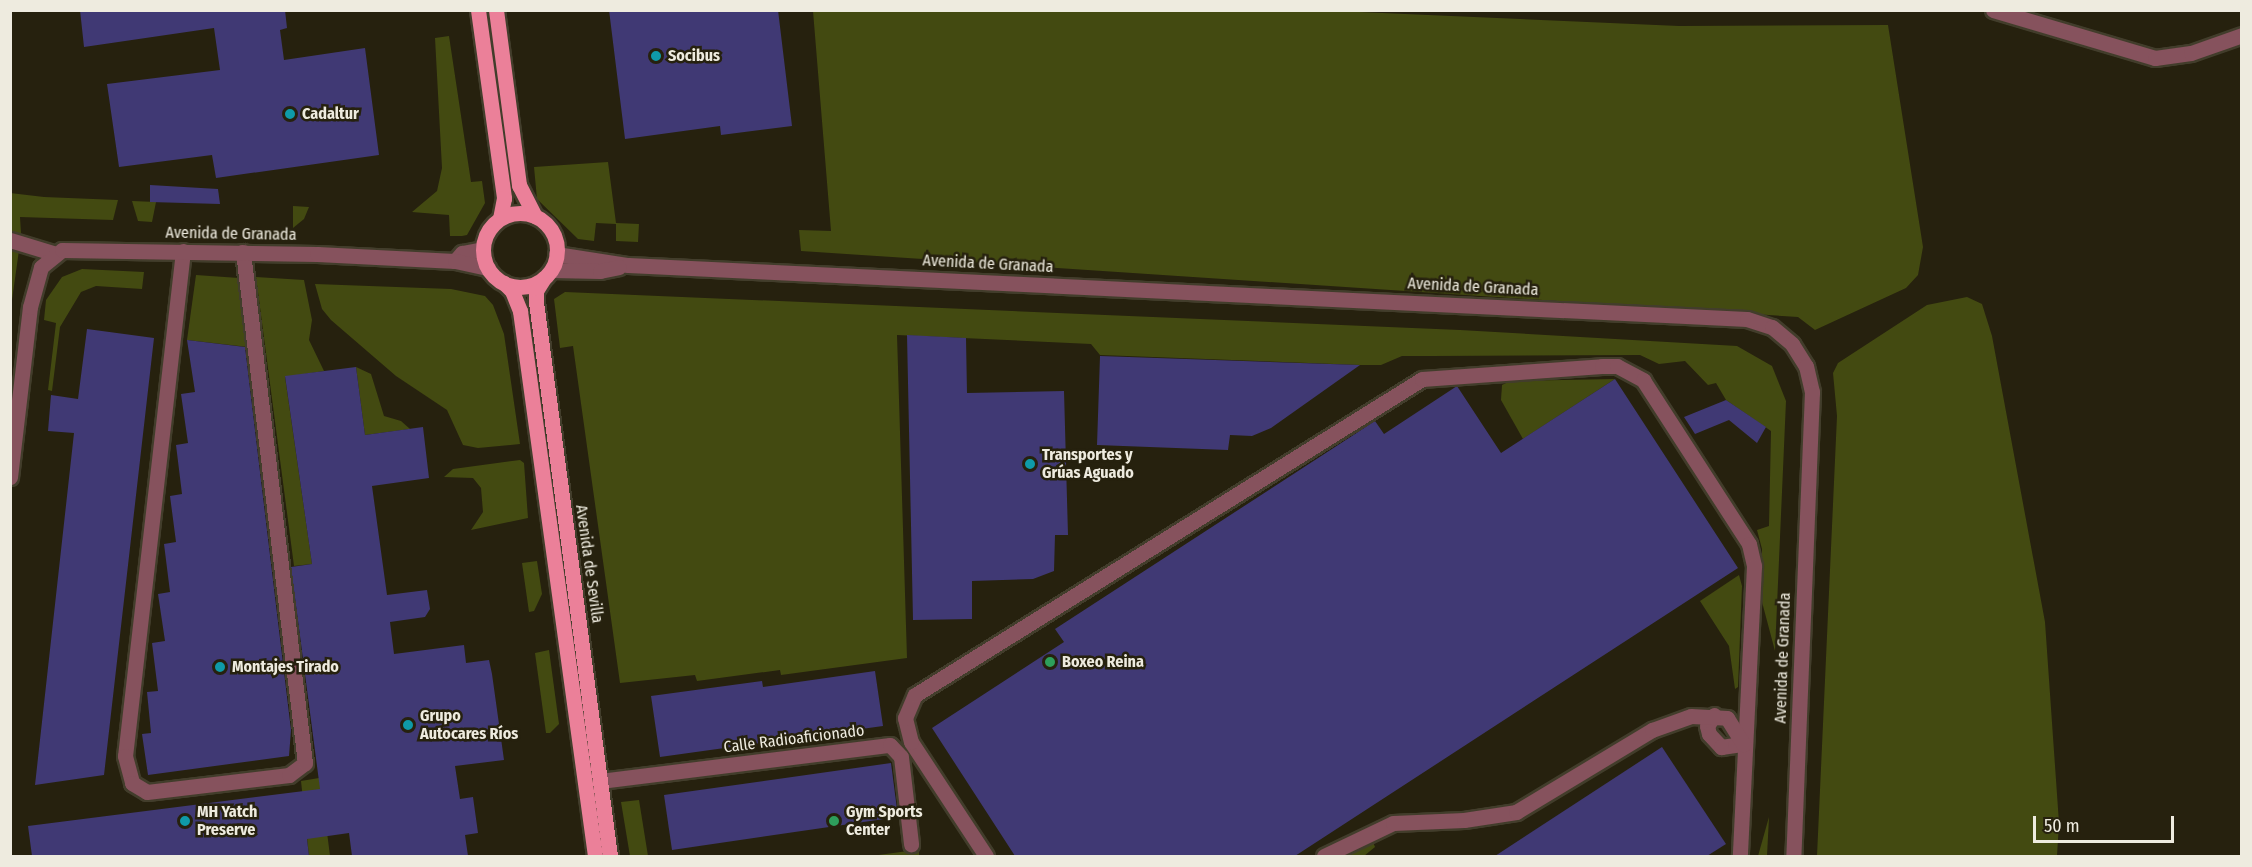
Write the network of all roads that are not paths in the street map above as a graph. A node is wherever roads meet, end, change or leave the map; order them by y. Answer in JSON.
{"nodes":[{"id":1,"x":478,"y":10,"type":"edge"},
{"id":2,"x":496,"y":10,"type":"edge"},
{"id":3,"x":1993,"y":10,"type":"edge"},
{"id":4,"x":2241,"y":35,"type":"edge"},
{"id":5,"x":536,"y":216,"type":"junction"},
{"id":6,"x":500,"y":218,"type":"junction"},
{"id":7,"x":10,"y":240,"type":"edge"},
{"id":8,"x":483,"y":249,"type":"junction"},
{"id":9,"x":183,"y":251,"type":"junction"},
{"id":10,"x":243,"y":252,"type":"junction"},
{"id":11,"x":56,"y":254,"type":"junction"},
{"id":12,"x":556,"y":254,"type":"junction"},
{"id":13,"x":455,"y":261,"type":"junction"},
{"id":14,"x":628,"y":265,"type":"junction"},
{"id":15,"x":488,"y":268,"type":"junction"},
{"id":16,"x":548,"y":274,"type":"junction"},
{"id":17,"x":504,"y":283,"type":"junction"},
{"id":18,"x":10,"y":477,"type":"edge"},
{"id":19,"x":1714,"y":715,"type":"junction"},
{"id":20,"x":1744,"y":739,"type":"junction"},
{"id":21,"x":600,"y":781,"type":"junction"},
{"id":22,"x":911,"y":844,"type":"dead end"},
{"id":23,"x":595,"y":856,"type":"edge"},
{"id":24,"x":610,"y":856,"type":"edge"},
{"id":25,"x":986,"y":856,"type":"edge"},
{"id":26,"x":1324,"y":856,"type":"edge"},
{"id":27,"x":1740,"y":856,"type":"edge"},
{"id":28,"x":1793,"y":856,"type":"edge"}],
"edges":[{"from":1,"to":6,"type":"main road"},
{"from":2,"to":5,"type":"main road"},
{"from":3,"to":4,"type":"street"},
{"from":5,"to":6,"type":"main road"},
{"from":5,"to":12,"type":"main road"},
{"from":6,"to":8,"type":"main road"},
{"from":7,"to":11,"type":"street","name":"Avenida de Granada"},
{"from":8,"to":13,"type":"street","name":"Avenida de Granada"},
{"from":8,"to":15,"type":"main road"},
{"from":9,"to":10,"type":"street","name":"Avenida de Granada"},
{"from":9,"to":10,"type":"street"},
{"from":9,"to":11,"type":"street","name":"Avenida de Granada"},
{"from":10,"to":13,"type":"street","name":"Avenida de Granada"},
{"from":11,"to":18,"type":"street"},
{"from":12,"to":14,"type":"street","name":"Avenida de Granada"},
{"from":12,"to":16,"type":"main road"},
{"from":13,"to":15,"type":"street","name":"Avenida de Granada"},
{"from":14,"to":16,"type":"street","name":"Avenida de Granada"},
{"from":14,"to":28,"type":"street","name":"Avenida de Granada"},
{"from":15,"to":17,"type":"main road"},
{"from":16,"to":17,"type":"main road"},
{"from":16,"to":21,"type":"main road","name":"Avenida de Sevilla"},
{"from":17,"to":23,"type":"main road","name":"Avenida de Sevilla"},
{"from":19,"to":20,"type":"street"},
{"from":19,"to":20,"type":"street"},
{"from":19,"to":26,"type":"street"},
{"from":20,"to":25,"type":"street"},
{"from":20,"to":27,"type":"street"},
{"from":21,"to":22,"type":"street","name":"Calle Radioaficionado"},
{"from":21,"to":24,"type":"main road","name":"Avenida de Sevilla"}]}
